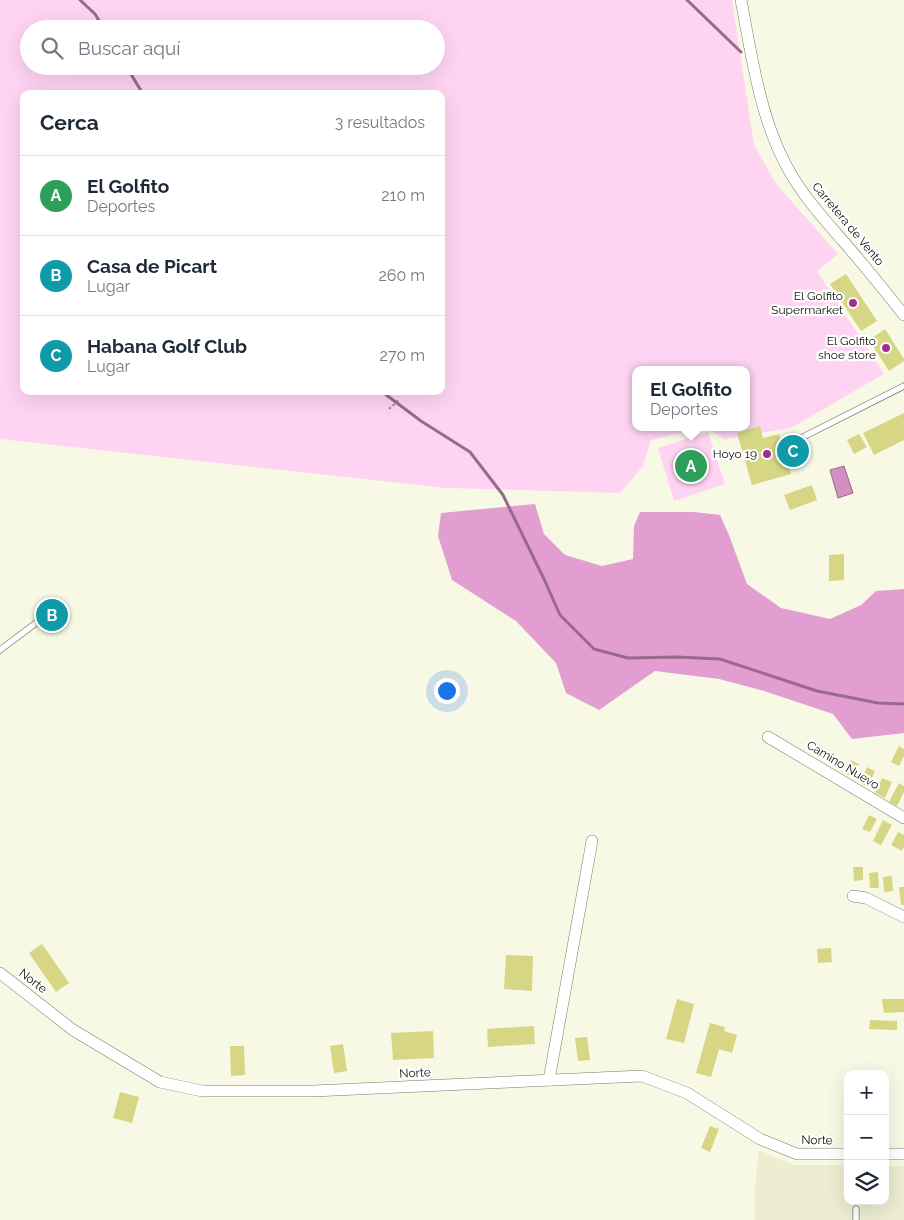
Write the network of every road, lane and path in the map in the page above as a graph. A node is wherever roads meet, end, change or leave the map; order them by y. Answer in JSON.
{"nodes":[{"id":1,"x":741,"y":0,"type":"edge"},
{"id":2,"x":904,"y":315,"type":"edge"},
{"id":3,"x":904,"y":386,"type":"edge"},
{"id":4,"x":400,"y":399,"type":"dead end"},
{"id":5,"x":388,"y":409,"type":"dead end"},
{"id":6,"x":795,"y":441,"type":"dead end"},
{"id":7,"x":36,"y":622,"type":"dead end"},
{"id":8,"x":0,"y":650,"type":"edge"},
{"id":9,"x":768,"y":737,"type":"dead end"},
{"id":10,"x":904,"y":818,"type":"edge"},
{"id":11,"x":592,"y":841,"type":"dead end"},
{"id":12,"x":853,"y":896,"type":"dead end"},
{"id":13,"x":904,"y":917,"type":"edge"},
{"id":14,"x":0,"y":973,"type":"edge"},
{"id":15,"x":549,"y":1080,"type":"junction"},
{"id":16,"x":844,"y":1154,"type":"edge"},
{"id":17,"x":889,"y":1154,"type":"edge"},
{"id":18,"x":904,"y":1154,"type":"edge"},
{"id":19,"x":856,"y":1208,"type":"dead end"},
{"id":20,"x":856,"y":1220,"type":"edge"}],
"edges":[{"from":1,"to":2,"type":"street","name":"Carretera de Vento"},
{"from":3,"to":6,"type":"lane"},
{"from":4,"to":5,"type":"path"},
{"from":7,"to":8,"type":"lane"},
{"from":9,"to":10,"type":"street","name":"Camino Nuevo"},
{"from":11,"to":15,"type":"street"},
{"from":12,"to":13,"type":"street"},
{"from":14,"to":15,"type":"street","name":"Norte"},
{"from":15,"to":16,"type":"street","name":"Norte"},
{"from":17,"to":18,"type":"street"},
{"from":19,"to":20,"type":"lane"}]}
